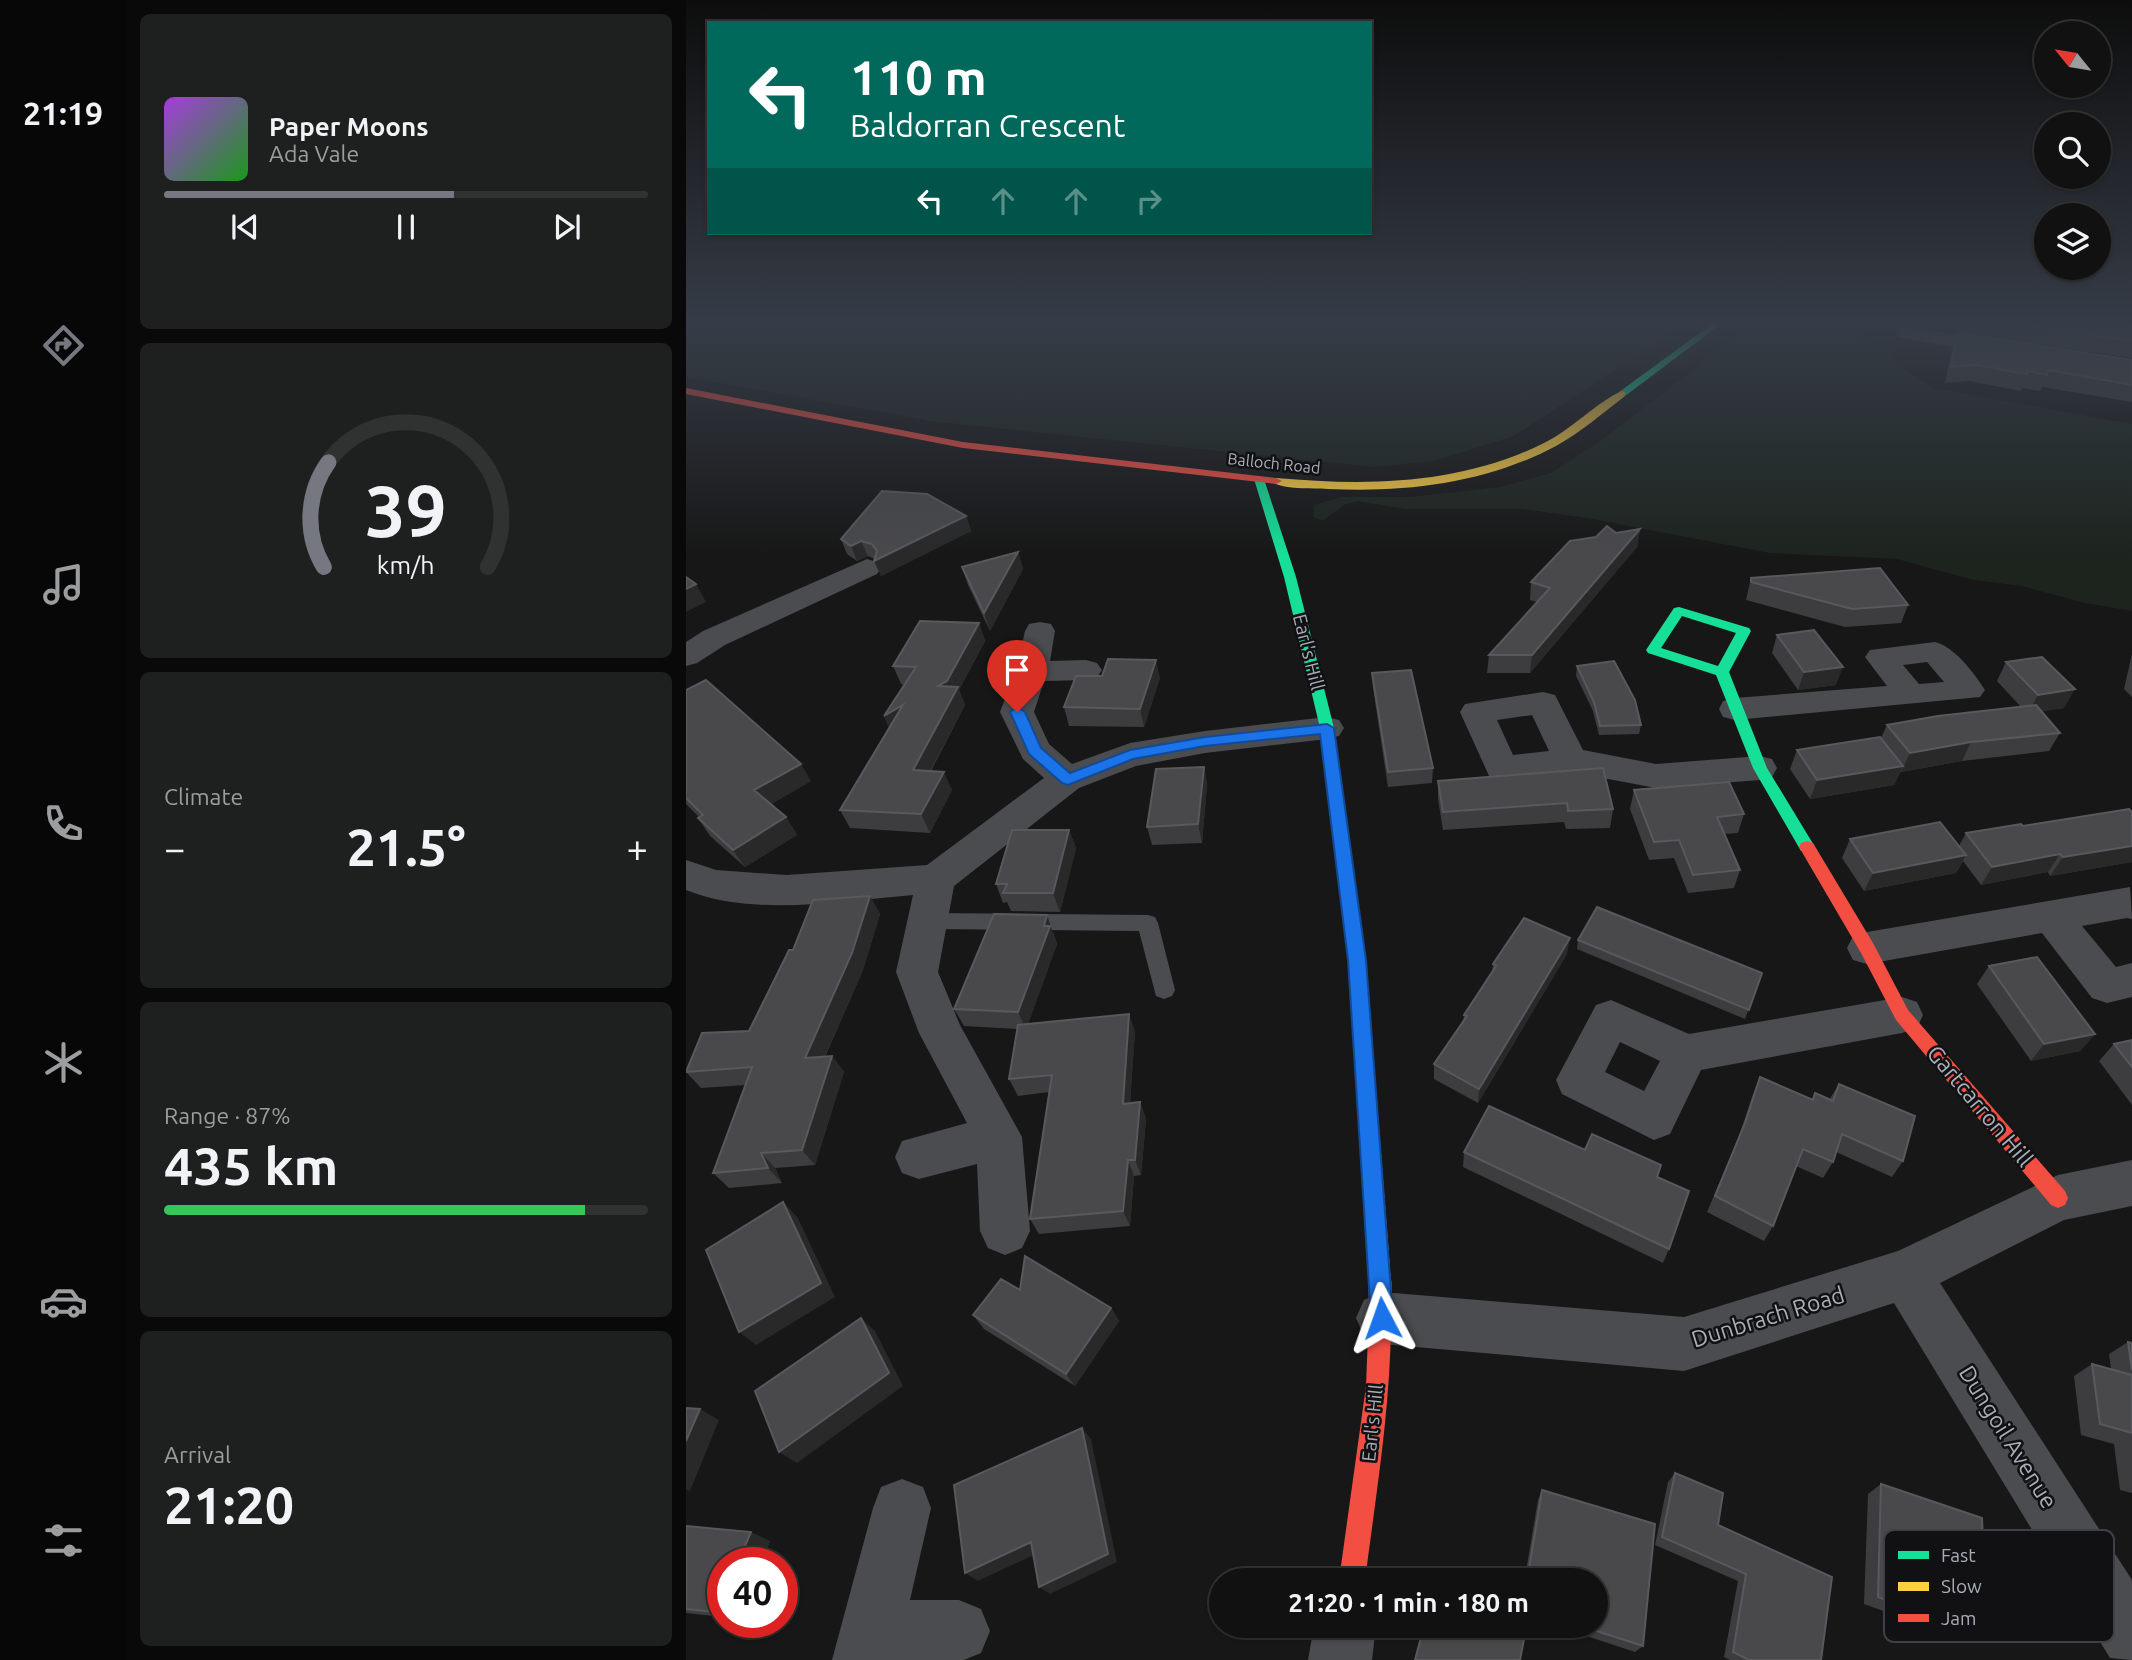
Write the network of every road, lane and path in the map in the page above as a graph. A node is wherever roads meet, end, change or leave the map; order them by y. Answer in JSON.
{"nodes":[{"id":1,"x":741,"y":401,"type":"edge"},
{"id":2,"x":1612,"y":401,"type":"edge"},
{"id":3,"x":785,"y":410,"type":"junction"},
{"id":4,"x":718,"y":413,"type":"dead end"},
{"id":5,"x":1259,"y":479,"type":"junction"},
{"id":6,"x":867,"y":568,"type":"dead end"},
{"id":7,"x":1040,"y":631,"type":"dead end"},
{"id":8,"x":686,"y":656,"type":"edge"},
{"id":9,"x":1086,"y":670,"type":"dead end"},
{"id":10,"x":1032,"y":671,"type":"junction"},
{"id":11,"x":1722,"y":672,"type":"junction"},
{"id":12,"x":1910,"y":695,"type":"dead end"},
{"id":13,"x":1735,"y":709,"type":"junction"},
{"id":14,"x":1327,"y":728,"type":"junction"},
{"id":15,"x":1571,"y":760,"type":"dead end"},
{"id":16,"x":1760,"y":768,"type":"junction"},
{"id":17,"x":1068,"y":779,"type":"junction"},
{"id":18,"x":686,"y":874,"type":"edge"},
{"id":19,"x":936,"y":879,"type":"junction"},
{"id":20,"x":2132,"y":904,"type":"edge"},
{"id":21,"x":2052,"y":917,"type":"junction"},
{"id":22,"x":927,"y":921,"type":"junction"},
{"id":23,"x":1867,"y":948,"type":"junction"},
{"id":24,"x":2132,"y":980,"type":"edge"},
{"id":25,"x":1164,"y":990,"type":"dead end"},
{"id":26,"x":1902,"y":1015,"type":"junction"},
{"id":27,"x":1687,"y":1053,"type":"dead end"},
{"id":28,"x":999,"y":1137,"type":"junction"},
{"id":29,"x":919,"y":1157,"type":"dead end"},
{"id":30,"x":2132,"y":1183,"type":"edge"},
{"id":31,"x":2057,"y":1198,"type":"junction"},
{"id":32,"x":1005,"y":1231,"type":"dead end"},
{"id":33,"x":1905,"y":1274,"type":"junction"},
{"id":34,"x":1382,"y":1318,"type":"junction"},
{"id":35,"x":902,"y":1508,"type":"dead end"},
{"id":36,"x":2066,"y":1530,"type":"edge"},
{"id":37,"x":1354,"y":1568,"type":"edge"},
{"id":38,"x":2114,"y":1607,"type":"edge"},
{"id":39,"x":959,"y":1631,"type":"dead end"},
{"id":40,"x":2132,"y":1636,"type":"edge"},
{"id":41,"x":1343,"y":1638,"type":"edge"},
{"id":42,"x":868,"y":1646,"type":"edge"},
{"id":43,"x":1340,"y":1660,"type":"edge"}],
"edges":[{"from":1,"to":3,"type":"street"},
{"from":2,"to":5,"type":"street","name":"Balloch Road"},
{"from":3,"to":4,"type":"street"},
{"from":3,"to":5,"type":"street","name":"Balloch Road"},
{"from":5,"to":14,"type":"street","name":"Earl's Hill"},
{"from":6,"to":8,"type":"street"},
{"from":7,"to":10,"type":"street"},
{"from":9,"to":10,"type":"street"},
{"from":10,"to":17,"type":"street"},
{"from":11,"to":11,"type":"street"},
{"from":11,"to":13,"type":"street","name":"Gartcarron Hill"},
{"from":12,"to":13,"type":"street"},
{"from":13,"to":16,"type":"street","name":"Gartcarron Hill"},
{"from":14,"to":17,"type":"street"},
{"from":14,"to":34,"type":"street","name":"Earl's Hill"},
{"from":15,"to":16,"type":"street"},
{"from":16,"to":23,"type":"street","name":"Gartcarron Hill"},
{"from":17,"to":19,"type":"street"},
{"from":18,"to":19,"type":"street"},
{"from":19,"to":22,"type":"street"},
{"from":20,"to":21,"type":"street"},
{"from":21,"to":23,"type":"street"},
{"from":21,"to":24,"type":"street"},
{"from":22,"to":25,"type":"lane"},
{"from":22,"to":28,"type":"street"},
{"from":23,"to":26,"type":"street","name":"Gartcarron Hill"},
{"from":26,"to":27,"type":"street"},
{"from":26,"to":31,"type":"street","name":"Gartcarron Hill"},
{"from":28,"to":29,"type":"street"},
{"from":28,"to":32,"type":"street"},
{"from":30,"to":31,"type":"street","name":"Dunbrach Road"},
{"from":31,"to":33,"type":"street","name":"Dunbrach Road"},
{"from":33,"to":34,"type":"street","name":"Dunbrach Road"},
{"from":33,"to":36,"type":"street","name":"Dungoil Avenue"},
{"from":34,"to":37,"type":"street","name":"Earl's Hill"},
{"from":35,"to":42,"type":"street"},
{"from":38,"to":40,"type":"street","name":"Dungoil Avenue"},
{"from":39,"to":42,"type":"street"},
{"from":41,"to":43,"type":"street"}]}
